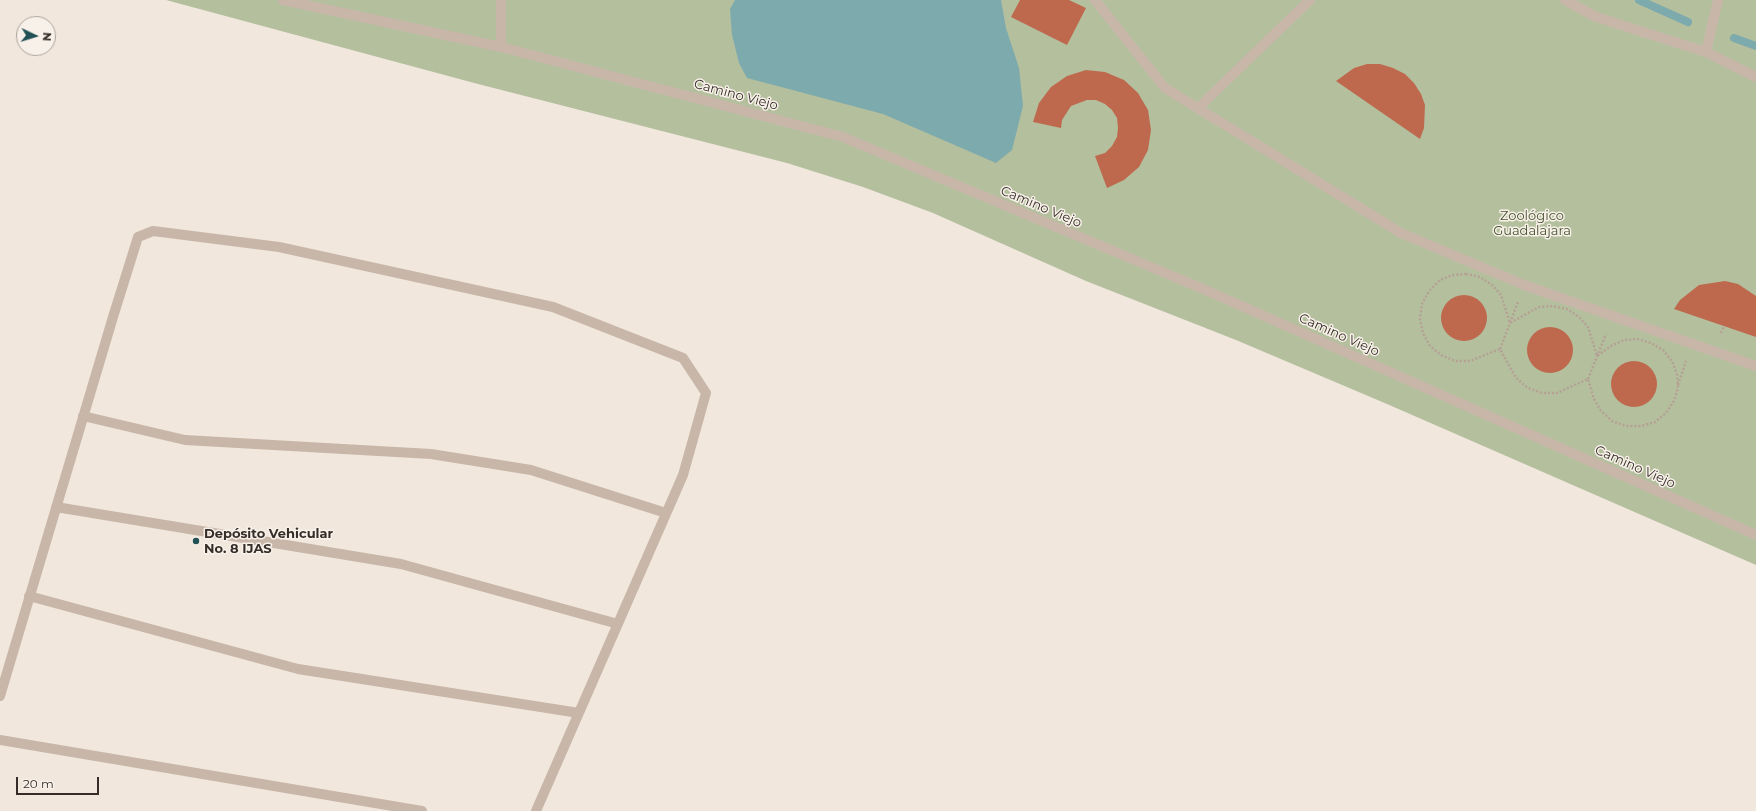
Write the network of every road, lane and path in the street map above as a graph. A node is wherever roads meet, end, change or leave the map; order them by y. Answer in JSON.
{"nodes":[{"id":1,"x":283,"y":0,"type":"edge"},
{"id":2,"x":501,"y":0,"type":"edge"},
{"id":3,"x":1095,"y":0,"type":"edge"},
{"id":4,"x":1310,"y":0,"type":"edge"},
{"id":5,"x":1565,"y":0,"type":"edge"},
{"id":6,"x":1718,"y":0,"type":"edge"},
{"id":7,"x":501,"y":47,"type":"junction"},
{"id":8,"x":1706,"y":52,"type":"junction"},
{"id":9,"x":1756,"y":77,"type":"edge"},
{"id":10,"x":1198,"y":108,"type":"junction"},
{"id":11,"x":1515,"y":310,"type":"dead end"},
{"id":12,"x":1510,"y":323,"type":"junction"},
{"id":13,"x":1603,"y":340,"type":"dead end"},
{"id":14,"x":1692,"y":344,"type":"junction"},
{"id":15,"x":1500,"y":349,"type":"junction"},
{"id":16,"x":1597,"y":356,"type":"junction"},
{"id":17,"x":1756,"y":366,"type":"edge"},
{"id":18,"x":1588,"y":379,"type":"junction"},
{"id":19,"x":1678,"y":388,"type":"junction"},
{"id":20,"x":83,"y":416,"type":"junction"},
{"id":21,"x":56,"y":507,"type":"junction"},
{"id":22,"x":666,"y":512,"type":"junction"},
{"id":23,"x":1756,"y":535,"type":"edge"},
{"id":24,"x":29,"y":596,"type":"junction"},
{"id":25,"x":618,"y":624,"type":"junction"},
{"id":26,"x":0,"y":696,"type":"edge"},
{"id":27,"x":579,"y":713,"type":"junction"},
{"id":28,"x":0,"y":740,"type":"edge"},
{"id":29,"x":422,"y":811,"type":"edge"},
{"id":30,"x":536,"y":811,"type":"edge"}],
"edges":[{"from":1,"to":7,"type":"street","name":"Camino Viejo"},
{"from":2,"to":7,"type":"street"},
{"from":3,"to":10,"type":"street"},
{"from":4,"to":10,"type":"street"},
{"from":5,"to":8,"type":"street"},
{"from":6,"to":8,"type":"street"},
{"from":7,"to":23,"type":"street","name":"Camino Viejo"},
{"from":8,"to":9,"type":"street"},
{"from":10,"to":14,"type":"street"},
{"from":11,"to":12,"type":"path"},
{"from":12,"to":15,"type":"path"},
{"from":12,"to":15,"type":"path"},
{"from":12,"to":16,"type":"path"},
{"from":13,"to":16,"type":"path"},
{"from":14,"to":17,"type":"street"},
{"from":14,"to":19,"type":"path"},
{"from":15,"to":18,"type":"path"},
{"from":16,"to":18,"type":"path"},
{"from":16,"to":19,"type":"path"},
{"from":18,"to":19,"type":"path"},
{"from":20,"to":21,"type":"street"},
{"from":20,"to":22,"type":"street"},
{"from":20,"to":22,"type":"street"},
{"from":21,"to":24,"type":"street"},
{"from":21,"to":25,"type":"street"},
{"from":22,"to":25,"type":"street"},
{"from":24,"to":26,"type":"street"},
{"from":24,"to":27,"type":"street"},
{"from":25,"to":27,"type":"street"},
{"from":27,"to":30,"type":"street"},
{"from":28,"to":29,"type":"street"}]}
